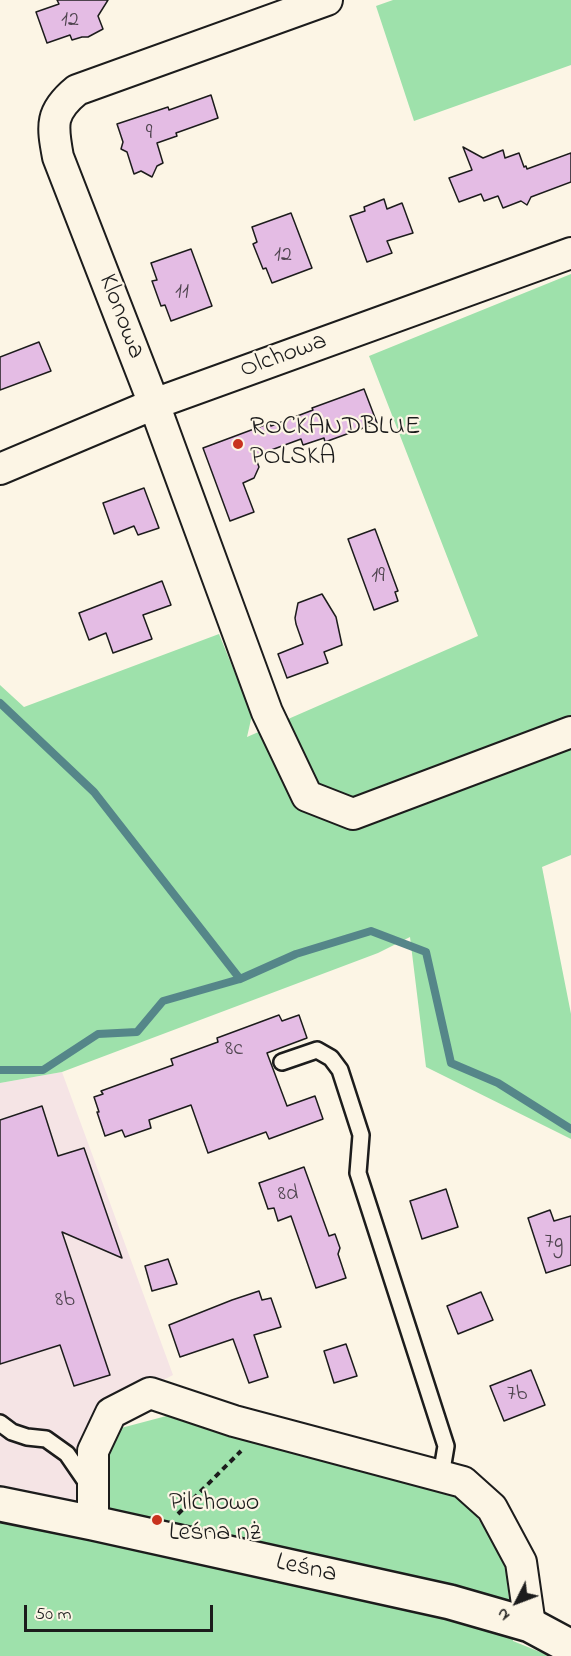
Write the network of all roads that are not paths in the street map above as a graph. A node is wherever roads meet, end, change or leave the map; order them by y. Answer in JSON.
{"nodes":[{"id":1,"x":327,"y":0,"type":"edge"},
{"id":2,"x":571,"y":253,"type":"edge"},
{"id":3,"x":153,"y":404,"type":"junction"},
{"id":4,"x":0,"y":469,"type":"edge"},
{"id":5,"x":571,"y":732,"type":"edge"},
{"id":6,"x":282,"y":1062,"type":"dead end"},
{"id":7,"x":0,"y":1423,"type":"edge"},
{"id":8,"x":441,"y":1476,"type":"junction"},
{"id":9,"x":93,"y":1491,"type":"junction"},
{"id":10,"x":0,"y":1504,"type":"edge"},
{"id":11,"x":93,"y":1523,"type":"junction"},
{"id":12,"x":530,"y":1625,"type":"junction"},
{"id":13,"x":571,"y":1647,"type":"edge"}],
"edges":[{"from":1,"to":3,"type":"street","name":"Klonowa"},
{"from":2,"to":3,"type":"street","name":"Olchowa"},
{"from":3,"to":4,"type":"street","name":"Olchowa"},
{"from":3,"to":5,"type":"street","name":"Klonowa"},
{"from":6,"to":8,"type":"lane"},
{"from":7,"to":9,"type":"lane"},
{"from":8,"to":9,"type":"street"},
{"from":8,"to":12,"type":"street"},
{"from":9,"to":11,"type":"street"},
{"from":10,"to":11,"type":"street","name":"Leśna"},
{"from":11,"to":12,"type":"street","name":"Leśna"},
{"from":12,"to":13,"type":"street","name":"Leśna"}]}
